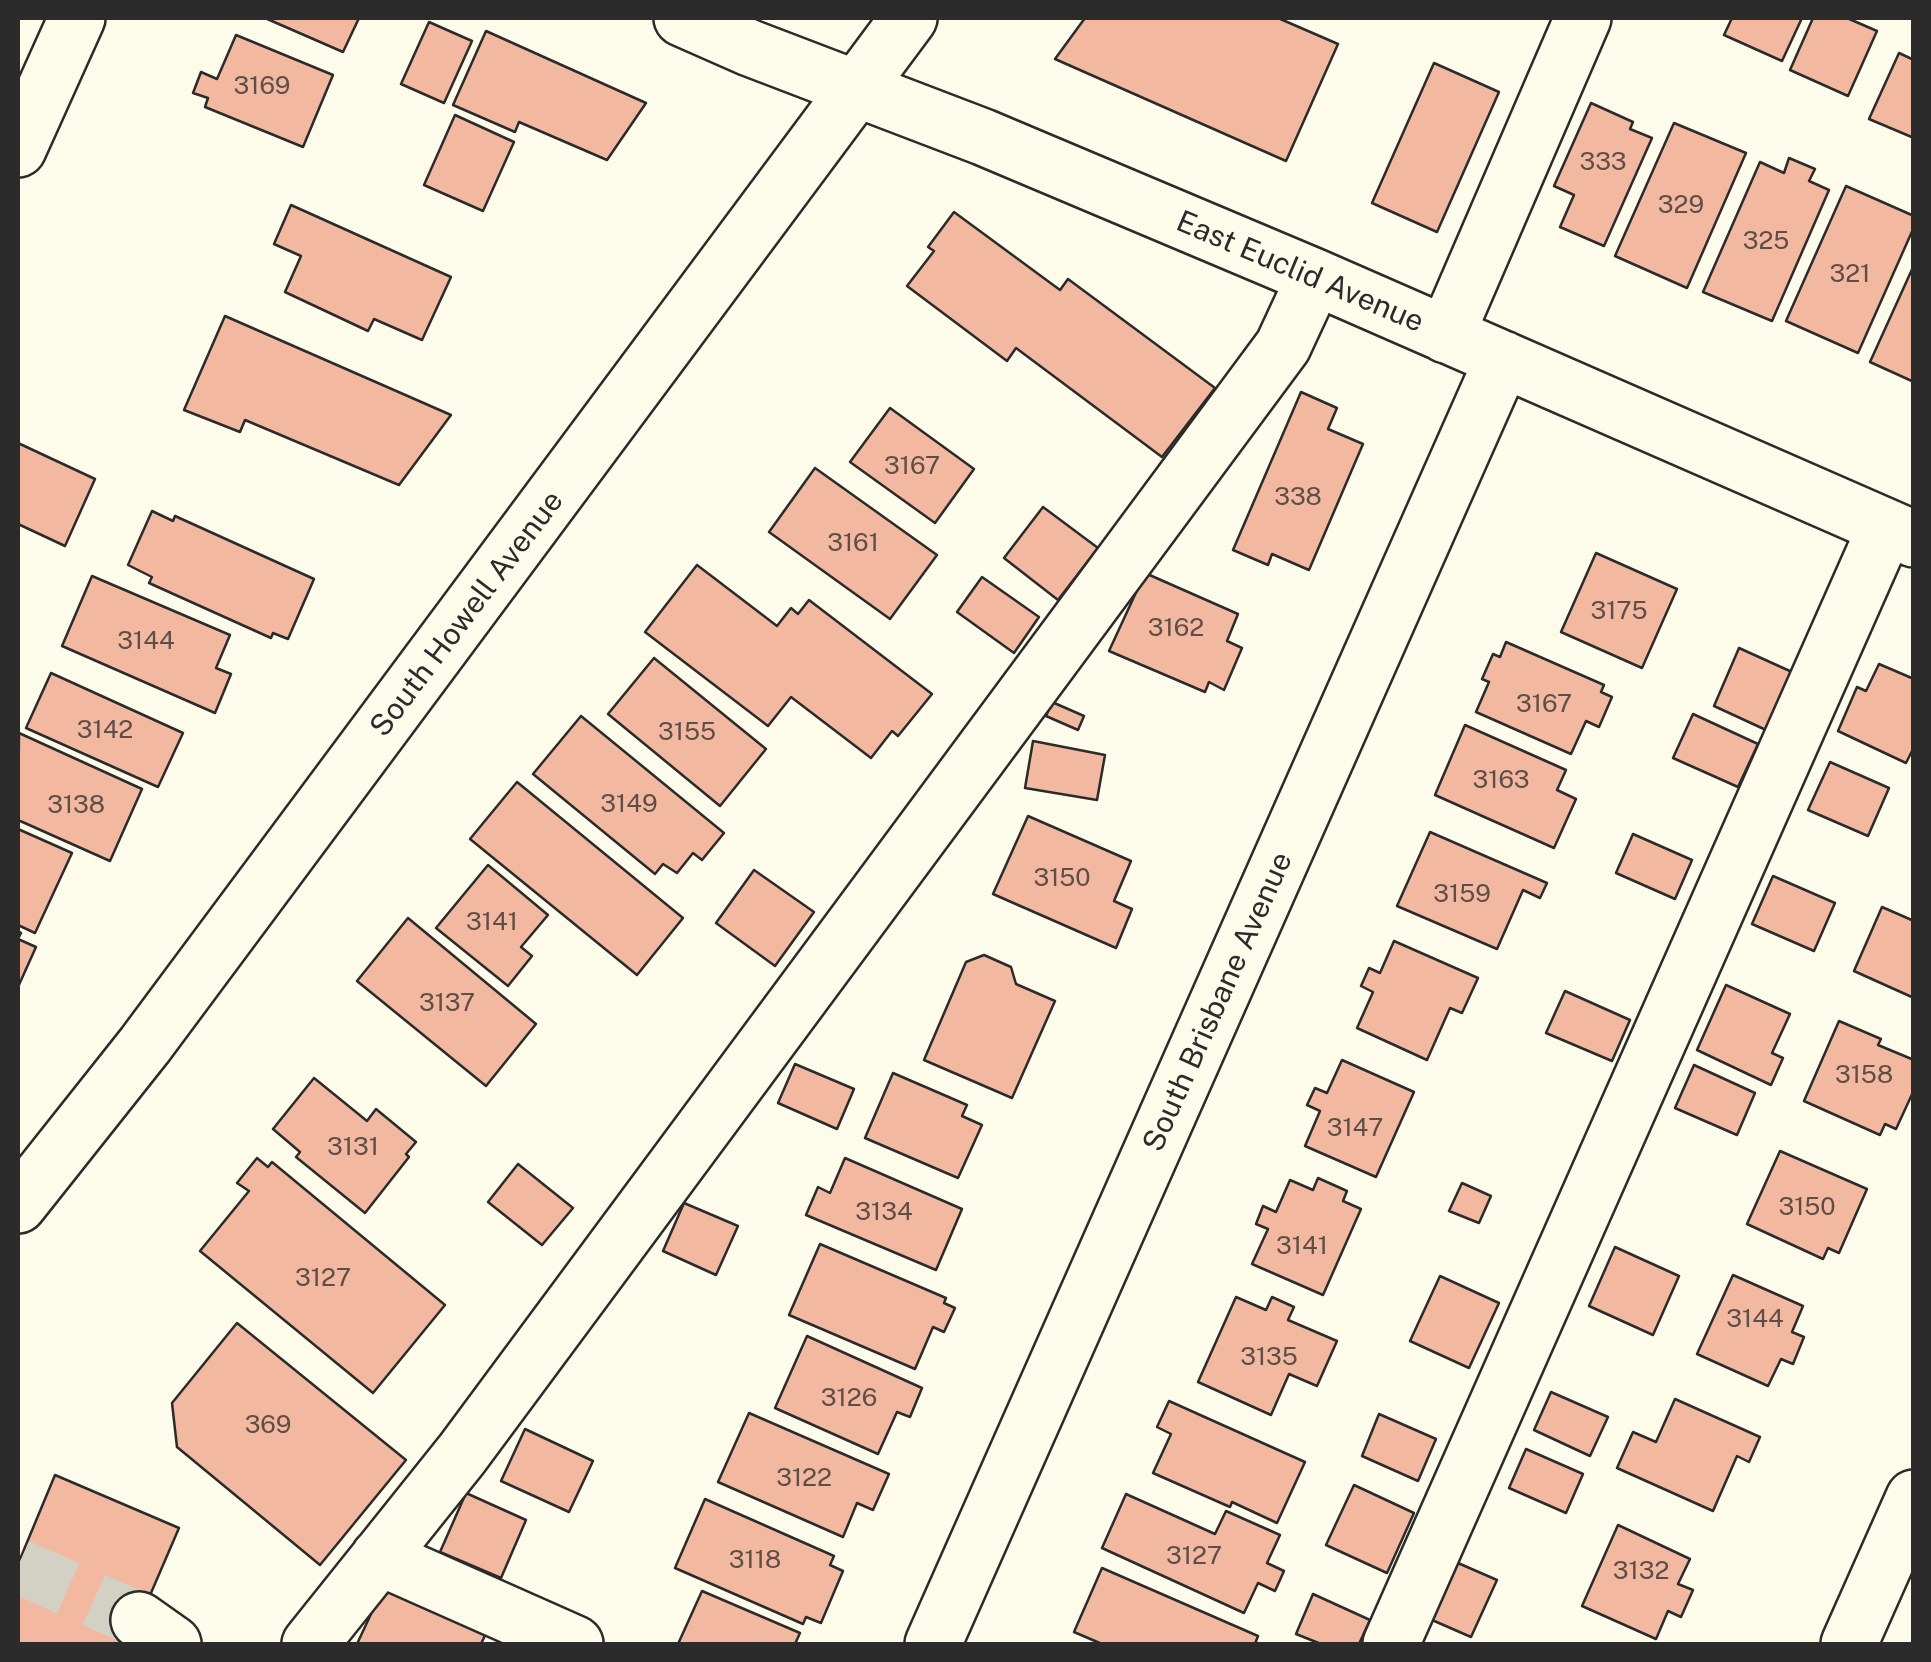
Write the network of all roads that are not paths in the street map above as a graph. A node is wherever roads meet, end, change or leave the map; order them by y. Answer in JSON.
{"nodes":[{"id":1,"x":77,"y":18,"type":"edge"},
{"id":2,"x":682,"y":18,"type":"edge"},
{"id":3,"x":910,"y":18,"type":"edge"},
{"id":4,"x":1583,"y":18,"type":"edge"},
{"id":5,"x":858,"y":89,"type":"junction"},
{"id":6,"x":18,"y":149,"type":"edge"},
{"id":7,"x":1315,"y":278,"type":"junction"},
{"id":8,"x":1446,"y":335,"type":"junction"},
{"id":9,"x":1503,"y":359,"type":"junction"},
{"id":10,"x":1900,"y":533,"type":"edge"},
{"id":11,"x":18,"y":1204,"type":"edge"},
{"id":12,"x":1914,"y":1498,"type":"edge"},
{"id":13,"x":379,"y":1557,"type":"junction"},
{"id":14,"x":310,"y":1644,"type":"edge"},
{"id":15,"x":575,"y":1644,"type":"edge"},
{"id":16,"x":933,"y":1644,"type":"edge"},
{"id":17,"x":1391,"y":1644,"type":"edge"},
{"id":18,"x":1849,"y":1644,"type":"edge"}],
"edges":[{"from":1,"to":6,"type":"street"},
{"from":2,"to":5,"type":"street","name":"East Euclid Avenue"},
{"from":3,"to":5,"type":"street","name":"South Howell Avenue"},
{"from":4,"to":8,"type":"street"},
{"from":5,"to":7,"type":"street","name":"East Euclid Avenue"},
{"from":5,"to":11,"type":"street","name":"South Howell Avenue"},
{"from":7,"to":8,"type":"street","name":"East Euclid Avenue"},
{"from":7,"to":13,"type":"street"},
{"from":8,"to":9,"type":"street","name":"East Euclid Avenue"},
{"from":9,"to":10,"type":"street","name":"East Euclid Avenue"},
{"from":9,"to":16,"type":"street","name":"South Brisbane Avenue"},
{"from":10,"to":17,"type":"street"},
{"from":12,"to":18,"type":"street"},
{"from":13,"to":14,"type":"street"},
{"from":13,"to":15,"type":"street"}]}
